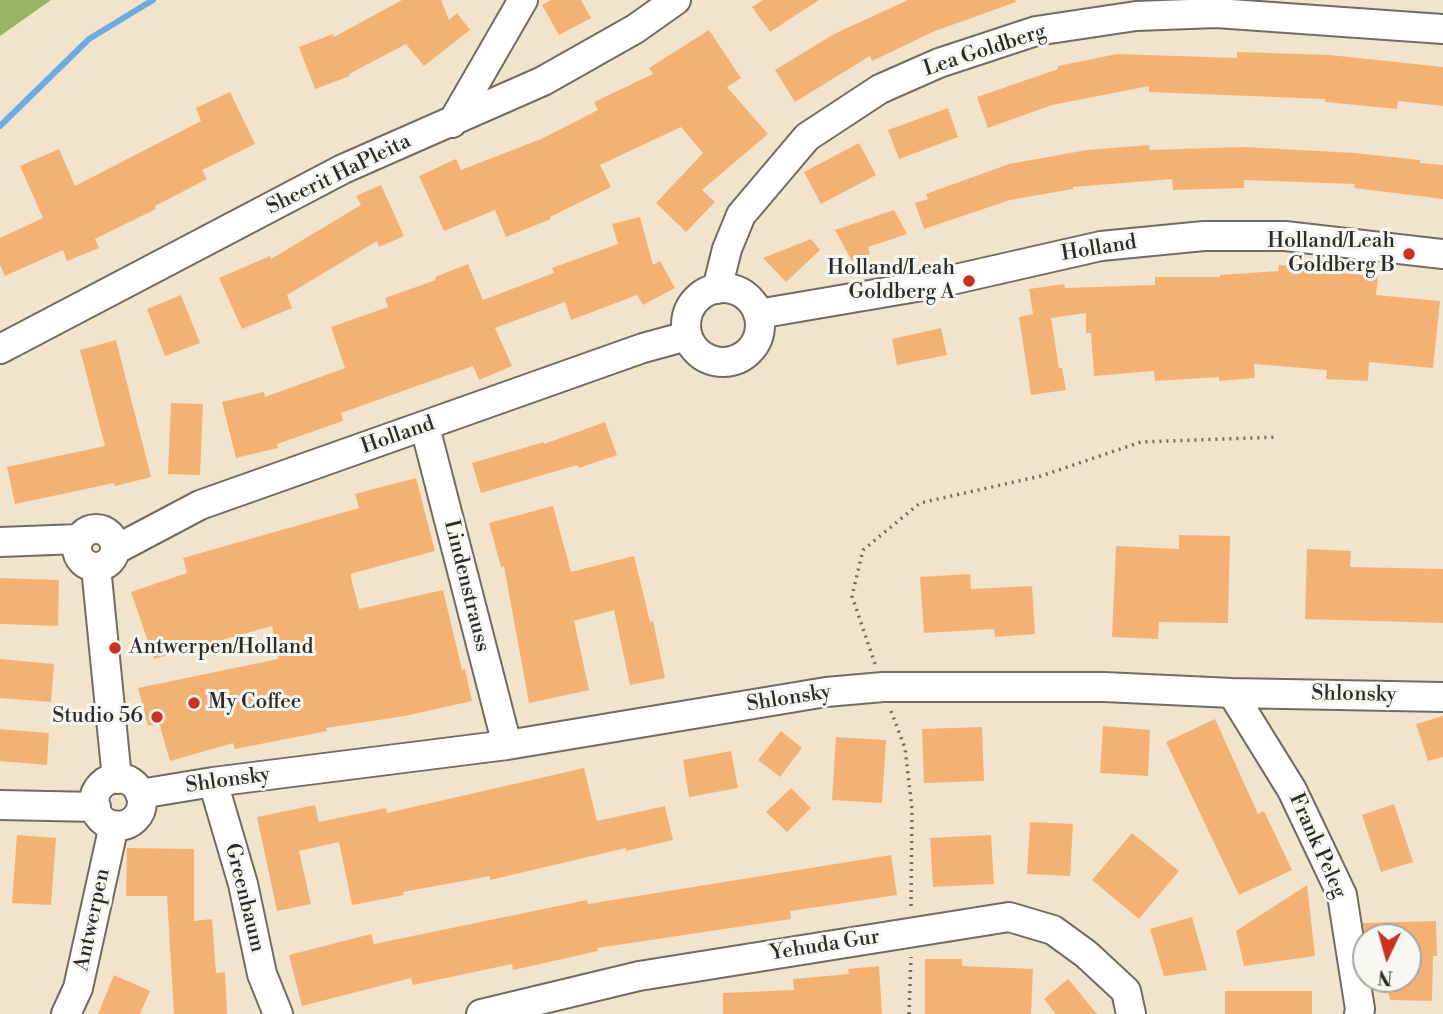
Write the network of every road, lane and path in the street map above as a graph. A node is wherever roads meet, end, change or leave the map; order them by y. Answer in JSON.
{"nodes":[{"id":1,"x":523,"y":0,"type":"edge"},
{"id":2,"x":676,"y":0,"type":"edge"},
{"id":3,"x":1443,"y":29,"type":"edge"},
{"id":4,"x":452,"y":122,"type":"junction"},
{"id":5,"x":1443,"y":254,"type":"edge"},
{"id":6,"x":716,"y":289,"type":"junction"},
{"id":7,"x":758,"y":314,"type":"junction"},
{"id":8,"x":687,"y":336,"type":"junction"},
{"id":9,"x":0,"y":349,"type":"edge"},
{"id":10,"x":425,"y":427,"type":"junction"},
{"id":11,"x":1277,"y":437,"type":"dead end"},
{"id":12,"x":0,"y":542,"type":"edge"},
{"id":13,"x":106,"y":559,"type":"junction"},
{"id":14,"x":883,"y":687,"type":"junction"},
{"id":15,"x":1232,"y":693,"type":"junction"},
{"id":16,"x":1443,"y":697,"type":"edge"},
{"id":17,"x":507,"y":745,"type":"junction"},
{"id":18,"x":213,"y":782,"type":"junction"},
{"id":19,"x":128,"y":787,"type":"junction"},
{"id":20,"x":0,"y":805,"type":"edge"},
{"id":21,"x":105,"y":816,"type":"junction"},
{"id":22,"x":911,"y":932,"type":"junction"},
{"id":23,"x":66,"y":1014,"type":"edge"},
{"id":24,"x":278,"y":1014,"type":"edge"},
{"id":25,"x":481,"y":1014,"type":"edge"},
{"id":26,"x":909,"y":1014,"type":"edge"},
{"id":27,"x":1131,"y":1014,"type":"edge"},
{"id":28,"x":1359,"y":1014,"type":"edge"}],
"edges":[{"from":1,"to":4,"type":"street"},
{"from":2,"to":4,"type":"street","name":"Sheerit HaPleita"},
{"from":3,"to":6,"type":"street","name":"Lea Goldberg"},
{"from":4,"to":9,"type":"street","name":"Sheerit HaPleita"},
{"from":5,"to":7,"type":"street","name":"Holland"},
{"from":6,"to":7,"type":"street"},
{"from":6,"to":8,"type":"street"},
{"from":7,"to":8,"type":"street"},
{"from":8,"to":10,"type":"street","name":"Holland"},
{"from":10,"to":13,"type":"street","name":"Holland"},
{"from":10,"to":17,"type":"street","name":"Lindenstrauss"},
{"from":11,"to":14,"type":"path"},
{"from":12,"to":13,"type":"street"},
{"from":13,"to":19,"type":"street"},
{"from":14,"to":15,"type":"street","name":"Shlonsky"},
{"from":14,"to":17,"type":"street","name":"Shlonsky"},
{"from":14,"to":22,"type":"path"},
{"from":15,"to":16,"type":"street","name":"Shlonsky"},
{"from":15,"to":28,"type":"street","name":"Frank Peleg"},
{"from":17,"to":18,"type":"street","name":"Shlonsky"},
{"from":18,"to":19,"type":"street","name":"Shlonsky"},
{"from":18,"to":24,"type":"street","name":"Greenbaum"},
{"from":19,"to":21,"type":"street"},
{"from":19,"to":21,"type":"street"},
{"from":20,"to":21,"type":"street"},
{"from":21,"to":23,"type":"street","name":"Antwerpen"},
{"from":22,"to":25,"type":"street","name":"Yehuda Gur"},
{"from":22,"to":26,"type":"path"},
{"from":22,"to":27,"type":"street","name":"Yehuda Gur"}]}
